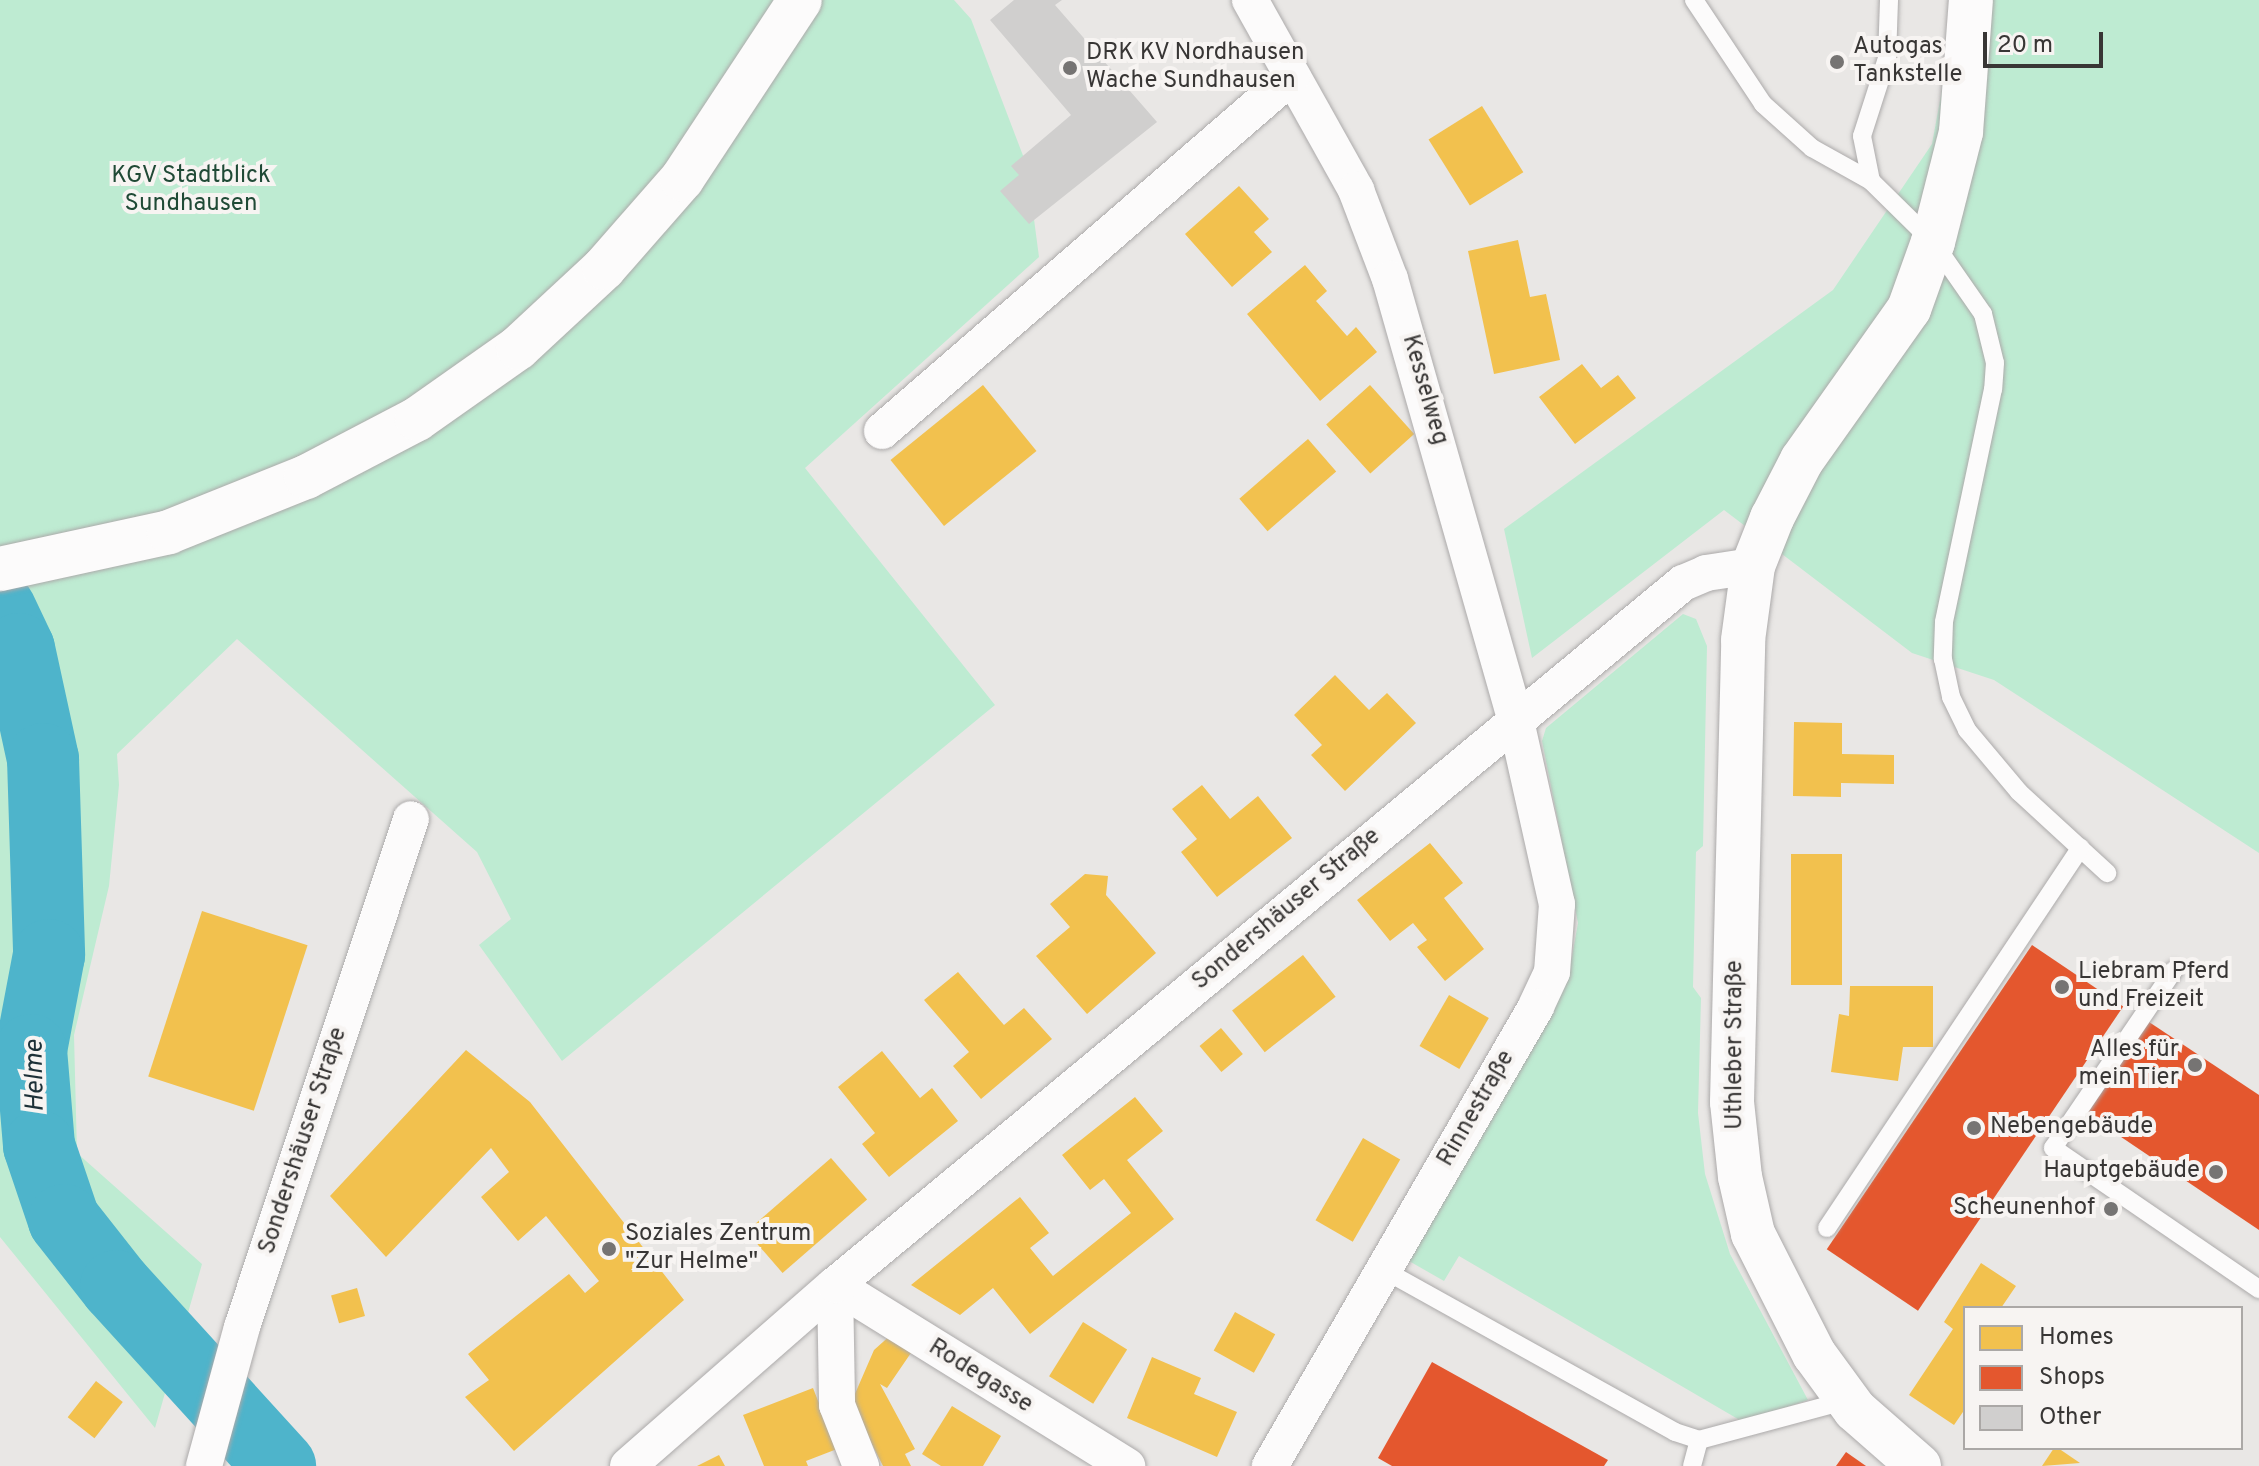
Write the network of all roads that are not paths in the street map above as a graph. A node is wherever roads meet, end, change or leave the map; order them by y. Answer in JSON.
{"nodes":[{"id":1,"x":800,"y":0,"type":"edge"},
{"id":2,"x":1250,"y":0,"type":"edge"},
{"id":3,"x":1694,"y":0,"type":"edge"},
{"id":4,"x":1889,"y":0,"type":"edge"},
{"id":5,"x":1971,"y":0,"type":"edge"},
{"id":6,"x":1292,"y":76,"type":"junction"},
{"id":7,"x":1871,"y":181,"type":"junction"},
{"id":8,"x":1933,"y":242,"type":"junction"},
{"id":9,"x":882,"y":431,"type":"dead end"},
{"id":10,"x":1753,"y":566,"type":"junction"},
{"id":11,"x":0,"y":569,"type":"edge"},
{"id":12,"x":1516,"y":721,"type":"junction"},
{"id":13,"x":411,"y":819,"type":"dead end"},
{"id":14,"x":2080,"y":848,"type":"junction"},
{"id":15,"x":2107,"y":873,"type":"dead end"},
{"id":16,"x":2174,"y":970,"type":"dead end"},
{"id":17,"x":1827,"y":1228,"type":"dead end"},
{"id":18,"x":1384,"y":1270,"type":"junction"},
{"id":19,"x":835,"y":1285,"type":"junction"},
{"id":20,"x":2259,"y":1289,"type":"edge"},
{"id":21,"x":1848,"y":1400,"type":"junction"},
{"id":22,"x":1699,"y":1440,"type":"junction"},
{"id":23,"x":204,"y":1466,"type":"edge"},
{"id":24,"x":628,"y":1466,"type":"edge"},
{"id":25,"x":861,"y":1466,"type":"edge"},
{"id":26,"x":1127,"y":1466,"type":"edge"},
{"id":27,"x":1270,"y":1466,"type":"edge"},
{"id":28,"x":1692,"y":1466,"type":"edge"},
{"id":29,"x":1919,"y":1466,"type":"edge"}],
"edges":[{"from":1,"to":11,"type":"street"},
{"from":2,"to":6,"type":"street","name":"Kesselweg"},
{"from":3,"to":7,"type":"lane"},
{"from":4,"to":7,"type":"lane"},
{"from":5,"to":8,"type":"street","name":"Uthleber Straße"},
{"from":6,"to":9,"type":"street"},
{"from":6,"to":12,"type":"street","name":"Kesselweg"},
{"from":7,"to":8,"type":"lane"},
{"from":8,"to":10,"type":"street","name":"Uthleber Straße"},
{"from":8,"to":14,"type":"lane"},
{"from":10,"to":12,"type":"street","name":"Sondershäuser Straße"},
{"from":10,"to":21,"type":"street","name":"Uthleber Straße"},
{"from":12,"to":18,"type":"street","name":"Rinnestraße"},
{"from":12,"to":19,"type":"street","name":"Sondershäuser Straße"},
{"from":13,"to":23,"type":"street","name":"Sondershäuser Straße"},
{"from":14,"to":15,"type":"lane"},
{"from":14,"to":17,"type":"lane"},
{"from":16,"to":20,"type":"lane"},
{"from":18,"to":22,"type":"lane"},
{"from":18,"to":27,"type":"street","name":"Rinnestraße"},
{"from":19,"to":24,"type":"street","name":"Sondershäuser Straße"},
{"from":19,"to":25,"type":"street"},
{"from":19,"to":26,"type":"street","name":"Rodegasse"},
{"from":21,"to":22,"type":"lane"},
{"from":21,"to":29,"type":"street","name":"Uthleber Straße"},
{"from":22,"to":28,"type":"lane"}]}
